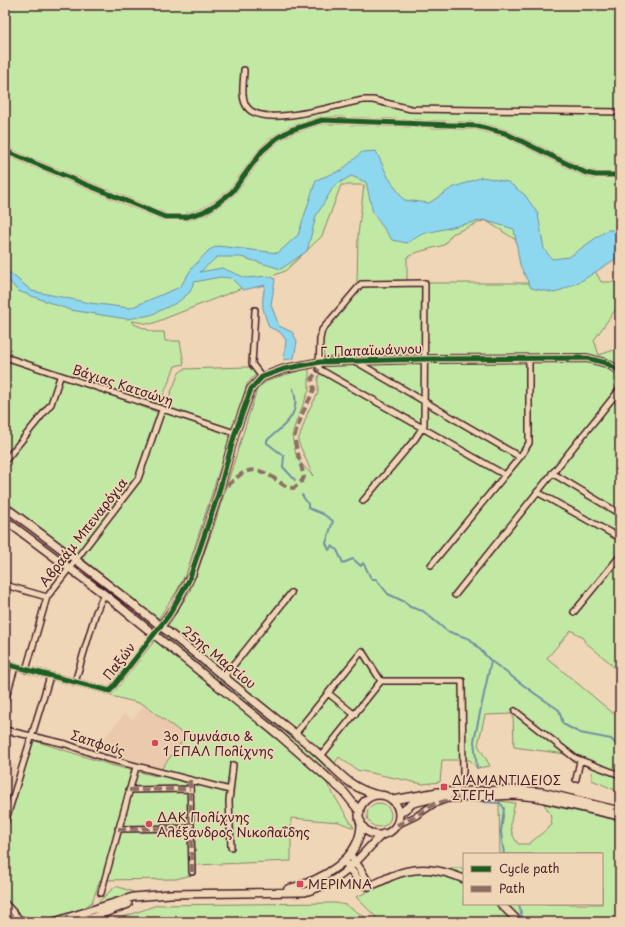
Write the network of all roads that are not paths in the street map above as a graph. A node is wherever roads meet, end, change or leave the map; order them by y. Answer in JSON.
{"nodes":[{"id":1,"x":244,"y":70,"type":"dead end"},
{"id":2,"x":620,"y":112,"type":"edge"},
{"id":3,"x":5,"y":151,"type":"edge"},
{"id":4,"x":620,"y":175,"type":"edge"},
{"id":5,"x":255,"y":310,"type":"dead end"},
{"id":6,"x":5,"y":357,"type":"edge"},
{"id":7,"x":529,"y":358,"type":"junction"},
{"id":8,"x":425,"y":359,"type":"junction"},
{"id":9,"x":354,"y":361,"type":"junction"},
{"id":10,"x":320,"y":362,"type":"junction"},
{"id":11,"x":620,"y":371,"type":"edge"},
{"id":12,"x":60,"y":376,"type":"junction"},
{"id":13,"x":262,"y":377,"type":"junction"},
{"id":14,"x":620,"y":389,"type":"edge"},
{"id":15,"x":424,"y":402,"type":"junction"},
{"id":16,"x":162,"y":410,"type":"junction"},
{"id":17,"x":422,"y":429,"type":"junction"},
{"id":18,"x":235,"y":433,"type":"junction"},
{"id":19,"x":520,"y":457,"type":"junction"},
{"id":20,"x":5,"y":461,"type":"edge"},
{"id":21,"x":552,"y":473,"type":"junction"},
{"id":22,"x":505,"y":475,"type":"junction"},
{"id":23,"x":537,"y":492,"type":"junction"},
{"id":24,"x":363,"y":501,"type":"dead end"},
{"id":25,"x":5,"y":507,"type":"edge"},
{"id":26,"x":620,"y":514,"type":"edge"},
{"id":27,"x":5,"y":520,"type":"edge"},
{"id":28,"x":620,"y":538,"type":"edge"},
{"id":29,"x":620,"y":556,"type":"edge"},
{"id":30,"x":77,"y":560,"type":"junction"},
{"id":31,"x":432,"y":565,"type":"dead end"},
{"id":32,"x":70,"y":568,"type":"junction"},
{"id":33,"x":5,"y":585,"type":"edge"},
{"id":34,"x":291,"y":593,"type":"dead end"},
{"id":35,"x":104,"y":594,"type":"junction"},
{"id":36,"x":455,"y":595,"type":"dead end"},
{"id":37,"x":47,"y":597,"type":"junction"},
{"id":38,"x":574,"y":612,"type":"dead end"},
{"id":39,"x":160,"y":625,"type":"junction"},
{"id":40,"x":154,"y":635,"type":"junction"},
{"id":41,"x":5,"y":664,"type":"edge"},
{"id":42,"x":15,"y":667,"type":"junction"},
{"id":43,"x":26,"y":670,"type":"junction"},
{"id":44,"x":50,"y":676,"type":"junction"},
{"id":45,"x":224,"y":677,"type":"junction"},
{"id":46,"x":75,"y":682,"type":"junction"},
{"id":47,"x":381,"y":682,"type":"junction"},
{"id":48,"x":7,"y":689,"type":"edge"},
{"id":49,"x":328,"y":693,"type":"junction"},
{"id":50,"x":5,"y":701,"type":"edge"},
{"id":51,"x":515,"y":711,"type":"dead end"},
{"id":52,"x":355,"y":714,"type":"junction"},
{"id":53,"x":5,"y":730,"type":"edge"},
{"id":54,"x":295,"y":734,"type":"junction"},
{"id":55,"x":31,"y":736,"type":"junction"},
{"id":56,"x":321,"y":756,"type":"junction"},
{"id":57,"x":580,"y":761,"type":"junction"},
{"id":58,"x":233,"y":765,"type":"dead end"},
{"id":59,"x":136,"y":767,"type":"junction"},
{"id":60,"x":463,"y":774,"type":"dead end"},
{"id":61,"x":620,"y":775,"type":"edge"},
{"id":62,"x":576,"y":779,"type":"dead end"},
{"id":63,"x":190,"y":780,"type":"junction"},
{"id":64,"x":190,"y":789,"type":"junction"},
{"id":65,"x":130,"y":790,"type":"junction"},
{"id":66,"x":230,"y":790,"type":"junction"},
{"id":67,"x":378,"y":795,"type":"junction"},
{"id":68,"x":464,"y":796,"type":"junction"},
{"id":69,"x":393,"y":800,"type":"junction"},
{"id":70,"x":620,"y":811,"type":"edge"},
{"id":71,"x":360,"y":812,"type":"junction"},
{"id":72,"x":399,"y":814,"type":"junction"},
{"id":73,"x":620,"y":816,"type":"edge"},
{"id":74,"x":361,"y":822,"type":"junction"},
{"id":75,"x":5,"y":824,"type":"edge"},
{"id":76,"x":396,"y":825,"type":"junction"},
{"id":77,"x":191,"y":828,"type":"junction"},
{"id":78,"x":118,"y":829,"type":"junction"},
{"id":79,"x":383,"y":834,"type":"junction"},
{"id":80,"x":230,"y":846,"type":"dead end"},
{"id":81,"x":347,"y":857,"type":"junction"},
{"id":82,"x":354,"y":866,"type":"junction"},
{"id":83,"x":192,"y":872,"type":"dead end"},
{"id":84,"x":463,"y":879,"type":"edge"},
{"id":85,"x":101,"y":893,"type":"dead end"},
{"id":86,"x":274,"y":893,"type":"junction"},
{"id":87,"x":147,"y":896,"type":"junction"},
{"id":88,"x":5,"y":903,"type":"edge"},
{"id":89,"x":502,"y":905,"type":"edge"},
{"id":90,"x":5,"y":910,"type":"edge"},
{"id":91,"x":13,"y":922,"type":"edge"},
{"id":92,"x":22,"y":922,"type":"edge"},
{"id":93,"x":54,"y":922,"type":"edge"},
{"id":94,"x":81,"y":922,"type":"edge"},
{"id":95,"x":519,"y":922,"type":"edge"}],
"edges":[{"from":1,"to":2,"type":"street"},
{"from":3,"to":4,"type":"street"},
{"from":5,"to":13,"type":"street"},
{"from":6,"to":12,"type":"street","name":"Βάγιας Κατσώνη"},
{"from":7,"to":8,"type":"street","name":"Γ. Παπαϊωάννου"},
{"from":7,"to":11,"type":"street","name":"Γ. Παπαϊωάννου"},
{"from":7,"to":19,"type":"street"},
{"from":8,"to":9,"type":"street","name":"Γ. Παπαϊωάννου"},
{"from":8,"to":10,"type":"street"},
{"from":8,"to":15,"type":"street"},
{"from":9,"to":10,"type":"street","name":"Γ. Παπαϊωάννου"},
{"from":9,"to":15,"type":"street"},
{"from":10,"to":13,"type":"street","name":"Γ. Παπαϊωάννου"},
{"from":10,"to":17,"type":"street"},
{"from":12,"to":16,"type":"street","name":"Βάγιας Κατσώνη"},
{"from":12,"to":20,"type":"street"},
{"from":13,"to":18,"type":"street"},
{"from":14,"to":21,"type":"street"},
{"from":15,"to":17,"type":"street"},
{"from":15,"to":19,"type":"street"},
{"from":16,"to":18,"type":"street","name":"Βάγιας Κατσώνη"},
{"from":16,"to":30,"type":"street","name":"Αβραάμ Μπεναρόγια"},
{"from":17,"to":22,"type":"street"},
{"from":17,"to":24,"type":"street"},
{"from":18,"to":39,"type":"street"},
{"from":19,"to":22,"type":"street"},
{"from":21,"to":23,"type":"street"},
{"from":21,"to":26,"type":"street"},
{"from":22,"to":31,"type":"street"},
{"from":23,"to":28,"type":"street"},
{"from":23,"to":36,"type":"street"},
{"from":25,"to":30,"type":"street","name":"25ης Μαρτίου"},
{"from":27,"to":32,"type":"street","name":"25ης Μαρτίου"},
{"from":29,"to":38,"type":"street"},
{"from":30,"to":32,"type":"street","name":"Αβραάμ Μπεναρόγια"},
{"from":30,"to":39,"type":"street","name":"25ης Μαρτίου"},
{"from":32,"to":35,"type":"street","name":"25ης Μαρτίου"},
{"from":32,"to":37,"type":"street","name":"Αβραάμ Μπεναρόγια"},
{"from":33,"to":37,"type":"street"},
{"from":34,"to":45,"type":"street"},
{"from":35,"to":40,"type":"street","name":"25ης Μαρτίου"},
{"from":35,"to":46,"type":"street"},
{"from":37,"to":43,"type":"street","name":"Αβραάμ Μπεναρόγια"},
{"from":39,"to":40,"type":"street"},
{"from":39,"to":45,"type":"street","name":"25ης Μαρτίου"},
{"from":40,"to":46,"type":"street","name":"Παξών"},
{"from":40,"to":71,"type":"street","name":"25ης Μαρτίου"},
{"from":41,"to":42,"type":"street"},
{"from":42,"to":43,"type":"street"},
{"from":42,"to":48,"type":"street"},
{"from":43,"to":44,"type":"street"},
{"from":44,"to":46,"type":"street"},
{"from":44,"to":55,"type":"street"},
{"from":45,"to":54,"type":"street","name":"25ης Μαρτίου"},
{"from":47,"to":49,"type":"street"},
{"from":47,"to":52,"type":"street"},
{"from":47,"to":60,"type":"street"},
{"from":48,"to":50,"type":"street"},
{"from":49,"to":52,"type":"street"},
{"from":49,"to":54,"type":"street"},
{"from":51,"to":57,"type":"street"},
{"from":52,"to":56,"type":"street"},
{"from":53,"to":55,"type":"street","name":"Σαπφούς"},
{"from":54,"to":56,"type":"street","name":"25ης Μαρτίου"},
{"from":55,"to":59,"type":"street","name":"Σαπφούς"},
{"from":55,"to":75,"type":"street"},
{"from":56,"to":67,"type":"street","name":"25ης Μαρτίου"},
{"from":57,"to":61,"type":"street"},
{"from":57,"to":62,"type":"street"},
{"from":58,"to":66,"type":"street"},
{"from":59,"to":63,"type":"street","name":"Σαπφούς"},
{"from":59,"to":65,"type":"street"},
{"from":63,"to":64,"type":"street"},
{"from":63,"to":66,"type":"street","name":"Σαπφούς"},
{"from":64,"to":65,"type":"street"},
{"from":64,"to":77,"type":"street"},
{"from":65,"to":78,"type":"street"},
{"from":66,"to":80,"type":"street"},
{"from":67,"to":69,"type":"street"},
{"from":67,"to":71,"type":"street"},
{"from":68,"to":72,"type":"street"},
{"from":68,"to":73,"type":"street"},
{"from":68,"to":76,"type":"street"},
{"from":69,"to":70,"type":"street"},
{"from":69,"to":72,"type":"street"},
{"from":71,"to":74,"type":"street"},
{"from":72,"to":76,"type":"street"},
{"from":74,"to":79,"type":"street"},
{"from":74,"to":81,"type":"street"},
{"from":76,"to":79,"type":"street"},
{"from":77,"to":78,"type":"street"},
{"from":77,"to":83,"type":"street"},
{"from":78,"to":85,"type":"street"},
{"from":79,"to":82,"type":"street"},
{"from":81,"to":82,"type":"street"},
{"from":81,"to":86,"type":"street"},
{"from":82,"to":84,"type":"street"},
{"from":82,"to":86,"type":"street"},
{"from":86,"to":87,"type":"street"},
{"from":87,"to":93,"type":"street"},
{"from":87,"to":94,"type":"street"},
{"from":88,"to":92,"type":"street"},
{"from":89,"to":95,"type":"street"},
{"from":90,"to":91,"type":"street"}]}
